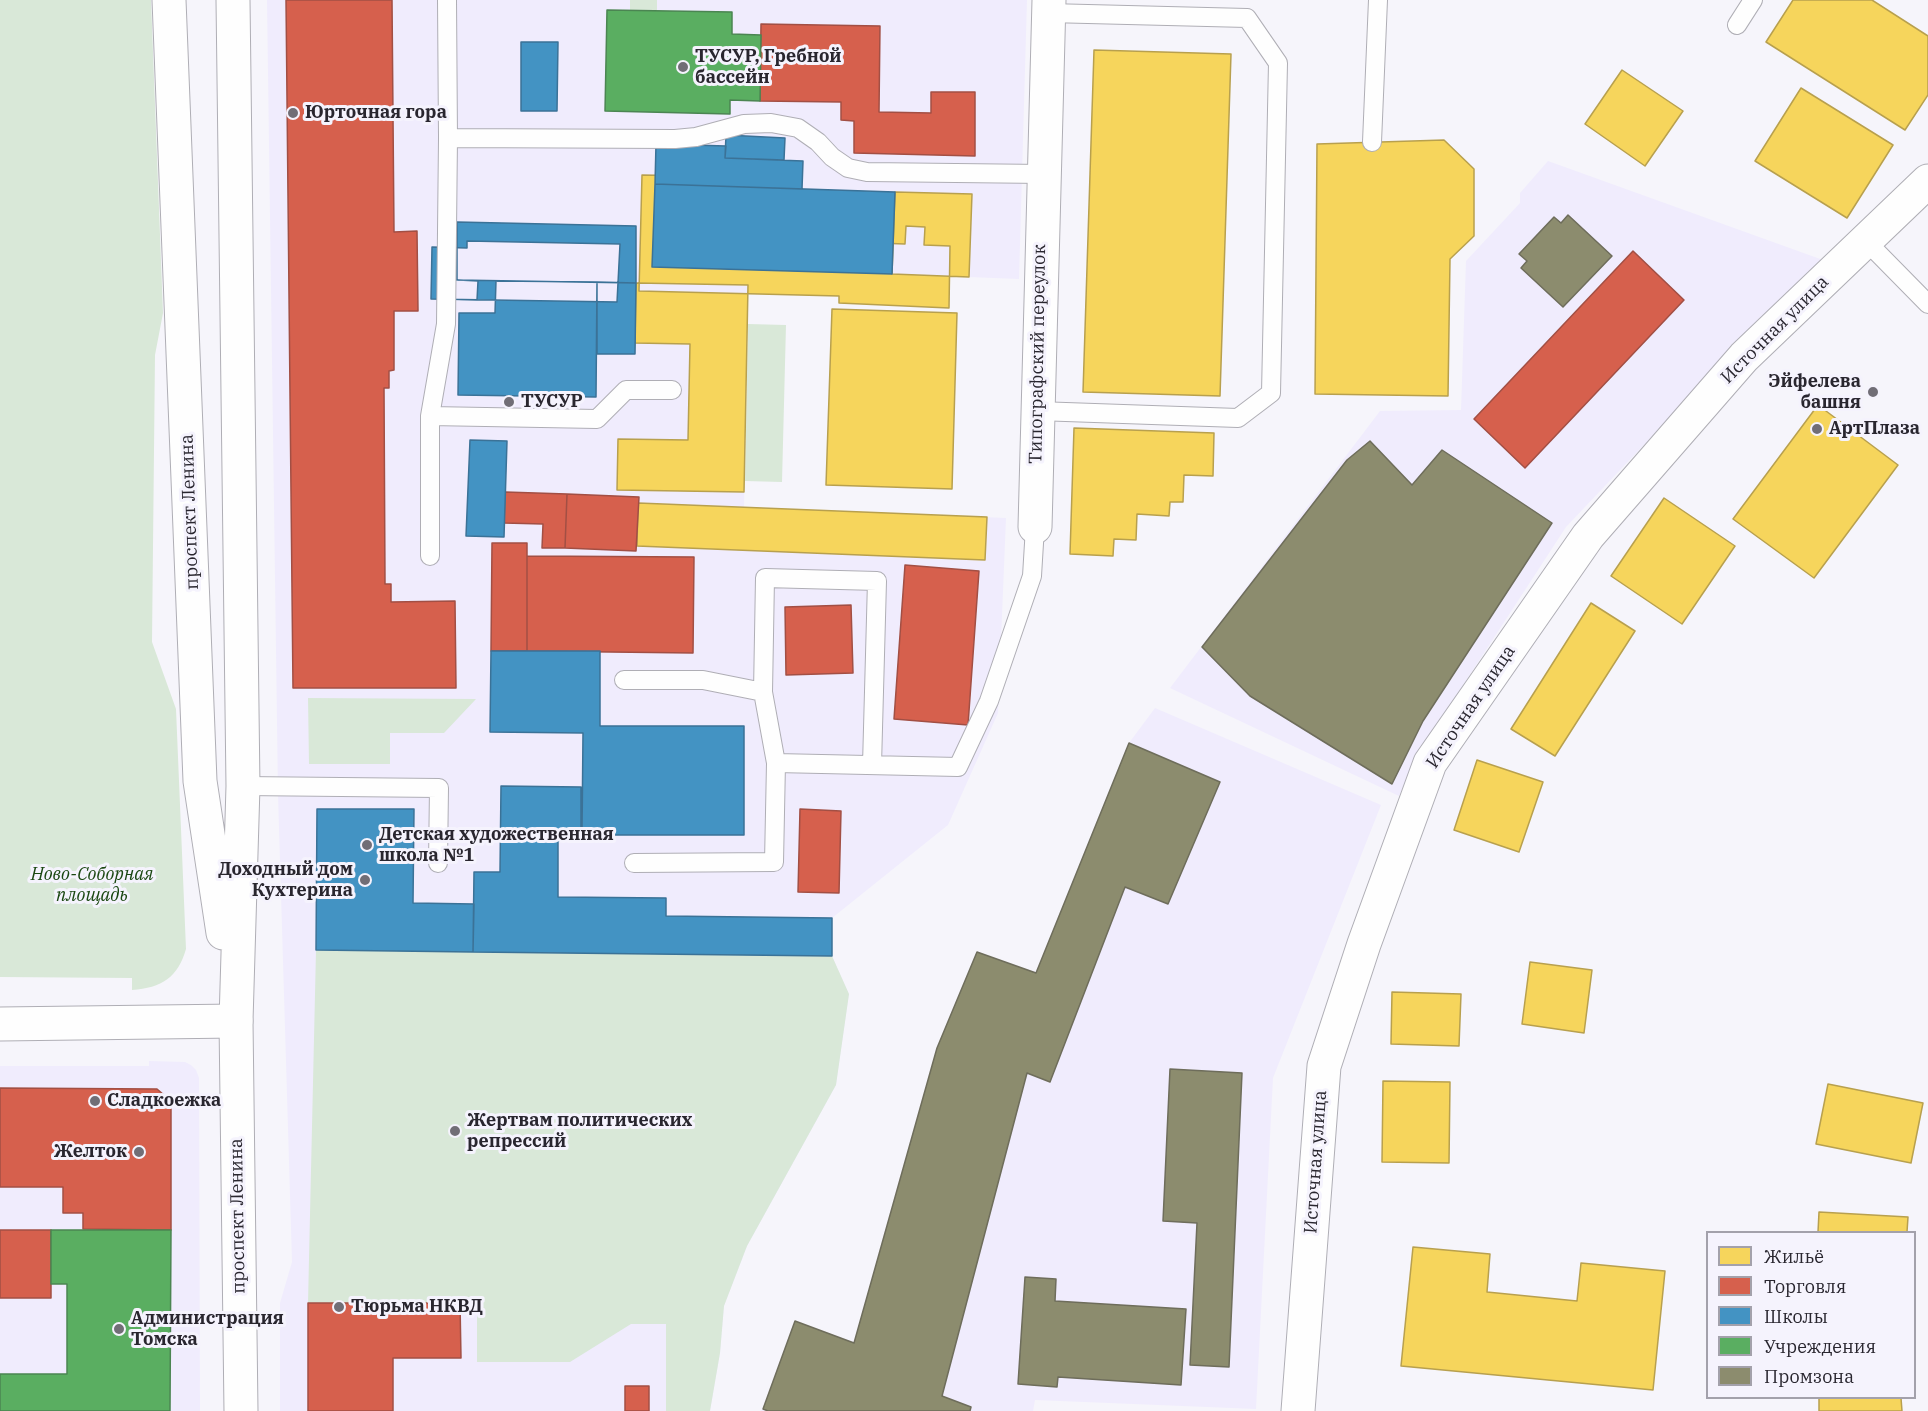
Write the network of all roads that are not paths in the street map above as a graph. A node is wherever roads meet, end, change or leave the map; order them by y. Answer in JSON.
{"nodes":[{"id":1,"x":169,"y":0,"type":"edge"},
{"id":2,"x":233,"y":0,"type":"edge"},
{"id":3,"x":447,"y":0,"type":"edge"},
{"id":4,"x":1378,"y":0,"type":"edge"},
{"id":5,"x":1753,"y":0,"type":"edge"},
{"id":6,"x":1048,"y":7,"type":"edge"},
{"id":7,"x":1737,"y":25,"type":"dead end"},
{"id":8,"x":448,"y":138,"type":"junction"},
{"id":9,"x":1372,"y":142,"type":"dead end"},
{"id":10,"x":1044,"y":174,"type":"junction"},
{"id":11,"x":1928,"y":181,"type":"edge"},
{"id":12,"x":1865,"y":240,"type":"junction"},
{"id":13,"x":1928,"y":304,"type":"edge"},
{"id":14,"x":672,"y":390,"type":"dead end"},
{"id":15,"x":1037,"y":411,"type":"junction"},
{"id":16,"x":430,"y":416,"type":"junction"},
{"id":17,"x":1035,"y":527,"type":"joint"},
{"id":18,"x":430,"y":556,"type":"dead end"},
{"id":19,"x":624,"y":680,"type":"dead end"},
{"id":20,"x":763,"y":692,"type":"junction"},
{"id":21,"x":776,"y":763,"type":"junction"},
{"id":22,"x":872,"y":765,"type":"junction"},
{"id":23,"x":243,"y":786,"type":"junction"},
{"id":24,"x":438,"y":863,"type":"dead end"},
{"id":25,"x":634,"y":863,"type":"dead end"},
{"id":26,"x":236,"y":1021,"type":"junction"},
{"id":27,"x":0,"y":1024,"type":"edge"},
{"id":28,"x":241,"y":1411,"type":"edge"},
{"id":29,"x":1298,"y":1411,"type":"edge"}],
"edges":[{"from":1,"to":26,"type":"main road","name":"проспект Ленина"},
{"from":2,"to":23,"type":"main road","name":"проспект Ленина"},
{"from":3,"to":8,"type":"lane"},
{"from":4,"to":9,"type":"lane"},
{"from":5,"to":7,"type":"lane"},
{"from":6,"to":10,"type":"main road","name":"Типографский переулок"},
{"from":6,"to":15,"type":"lane"},
{"from":8,"to":10,"type":"lane"},
{"from":8,"to":16,"type":"lane"},
{"from":10,"to":15,"type":"main road","name":"Типографский переулок"},
{"from":11,"to":12,"type":"main road","name":"Источная улица"},
{"from":12,"to":13,"type":"lane"},
{"from":12,"to":29,"type":"main road","name":"Источная улица"},
{"from":14,"to":16,"type":"lane"},
{"from":15,"to":17,"type":"main road","name":"Типографский переулок"},
{"from":16,"to":18,"type":"lane"},
{"from":17,"to":22,"type":"lane","name":"Типографский переулок"},
{"from":19,"to":20,"type":"lane"},
{"from":20,"to":21,"type":"lane"},
{"from":20,"to":22,"type":"lane"},
{"from":21,"to":22,"type":"lane"},
{"from":21,"to":25,"type":"lane"},
{"from":23,"to":24,"type":"lane"},
{"from":23,"to":26,"type":"main road","name":"проспект Ленина"},
{"from":26,"to":27,"type":"main road"},
{"from":26,"to":28,"type":"main road","name":"проспект Ленина"}]}
